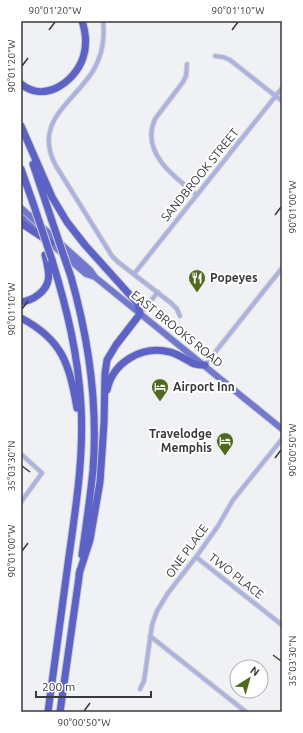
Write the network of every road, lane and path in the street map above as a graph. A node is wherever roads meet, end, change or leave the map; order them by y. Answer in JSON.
{"nodes":[{"id":1,"x":82,"y":21,"type":"edge"},
{"id":2,"x":103,"y":21,"type":"edge"},
{"id":3,"x":215,"y":56,"type":"dead end"},
{"id":4,"x":188,"y":64,"type":"dead end"},
{"id":5,"x":21,"y":84,"type":"edge"},
{"id":6,"x":282,"y":88,"type":"edge"},
{"id":7,"x":276,"y":96,"type":"junction"},
{"id":8,"x":282,"y":101,"type":"edge"},
{"id":9,"x":21,"y":127,"type":"edge"},
{"id":10,"x":21,"y":169,"type":"edge"},
{"id":11,"x":197,"y":195,"type":"junction"},
{"id":12,"x":21,"y":208,"type":"edge"},
{"id":13,"x":21,"y":217,"type":"edge"},
{"id":14,"x":21,"y":223,"type":"edge"},
{"id":15,"x":42,"y":233,"type":"junction"},
{"id":16,"x":51,"y":243,"type":"junction"},
{"id":17,"x":282,"y":268,"type":"edge"},
{"id":18,"x":134,"y":274,"type":"junction"},
{"id":19,"x":95,"y":277,"type":"junction"},
{"id":20,"x":158,"y":292,"type":"junction"},
{"id":21,"x":21,"y":302,"type":"edge"},
{"id":22,"x":140,"y":314,"type":"junction"},
{"id":23,"x":180,"y":316,"type":"dead end"},
{"id":24,"x":21,"y":318,"type":"edge"},
{"id":25,"x":204,"y":366,"type":"junction"},
{"id":26,"x":105,"y":404,"type":"junction"},
{"id":27,"x":282,"y":429,"type":"edge"},
{"id":28,"x":82,"y":433,"type":"junction"},
{"id":29,"x":282,"y":439,"type":"edge"},
{"id":30,"x":21,"y":454,"type":"edge"},
{"id":31,"x":21,"y":502,"type":"edge"},
{"id":32,"x":196,"y":557,"type":"junction"},
{"id":33,"x":79,"y":574,"type":"junction"},
{"id":34,"x":282,"y":625,"type":"edge"},
{"id":35,"x":150,"y":636,"type":"junction"},
{"id":36,"x":140,"y":688,"type":"dead end"},
{"id":37,"x":48,"y":712,"type":"edge"},
{"id":38,"x":60,"y":712,"type":"edge"},
{"id":39,"x":246,"y":712,"type":"edge"}],
"edges":[{"from":1,"to":5,"type":"highway"},
{"from":2,"to":18,"type":"street"},
{"from":3,"to":7,"type":"street"},
{"from":4,"to":11,"type":"street"},
{"from":6,"to":7,"type":"street","name":"SANDBROOK STREET"},
{"from":7,"to":8,"type":"street"},
{"from":7,"to":11,"type":"street","name":"SANDBROOK STREET"},
{"from":9,"to":22,"type":"highway"},
{"from":9,"to":33,"type":"highway","bridge":true},
{"from":10,"to":15,"type":"highway","bridge":true},
{"from":11,"to":18,"type":"street","name":"SANDBROOK STREET"},
{"from":12,"to":19,"type":"main road","name":"EAST BROOKS ROAD"},
{"from":13,"to":16,"type":"main road","name":"EAST BROOKS ROAD"},
{"from":14,"to":16,"type":"highway"},
{"from":15,"to":21,"type":"highway"},
{"from":15,"to":28,"type":"highway","bridge":true},
{"from":16,"to":19,"type":"main road","name":"EAST BROOKS ROAD"},
{"from":17,"to":25,"type":"street"},
{"from":18,"to":20,"type":"street"},
{"from":19,"to":22,"type":"main road","name":"EAST BROOKS ROAD"},
{"from":20,"to":22,"type":"street"},
{"from":20,"to":23,"type":"street"},
{"from":22,"to":25,"type":"main road","name":"EAST BROOKS ROAD"},
{"from":22,"to":26,"type":"highway"},
{"from":24,"to":28,"type":"highway"},
{"from":25,"to":26,"type":"highway"},
{"from":25,"to":27,"type":"main road","name":"EAST BROOKS ROAD"},
{"from":26,"to":33,"type":"highway"},
{"from":28,"to":37,"type":"highway"},
{"from":29,"to":32,"type":"street","name":"ONE PLACE"},
{"from":30,"to":31,"type":"street"},
{"from":32,"to":34,"type":"street","name":"TWO PLACE"},
{"from":32,"to":35,"type":"street","name":"ONE PLACE"},
{"from":33,"to":38,"type":"highway"},
{"from":35,"to":36,"type":"street","name":"ONE PLACE"},
{"from":35,"to":39,"type":"street"}]}
